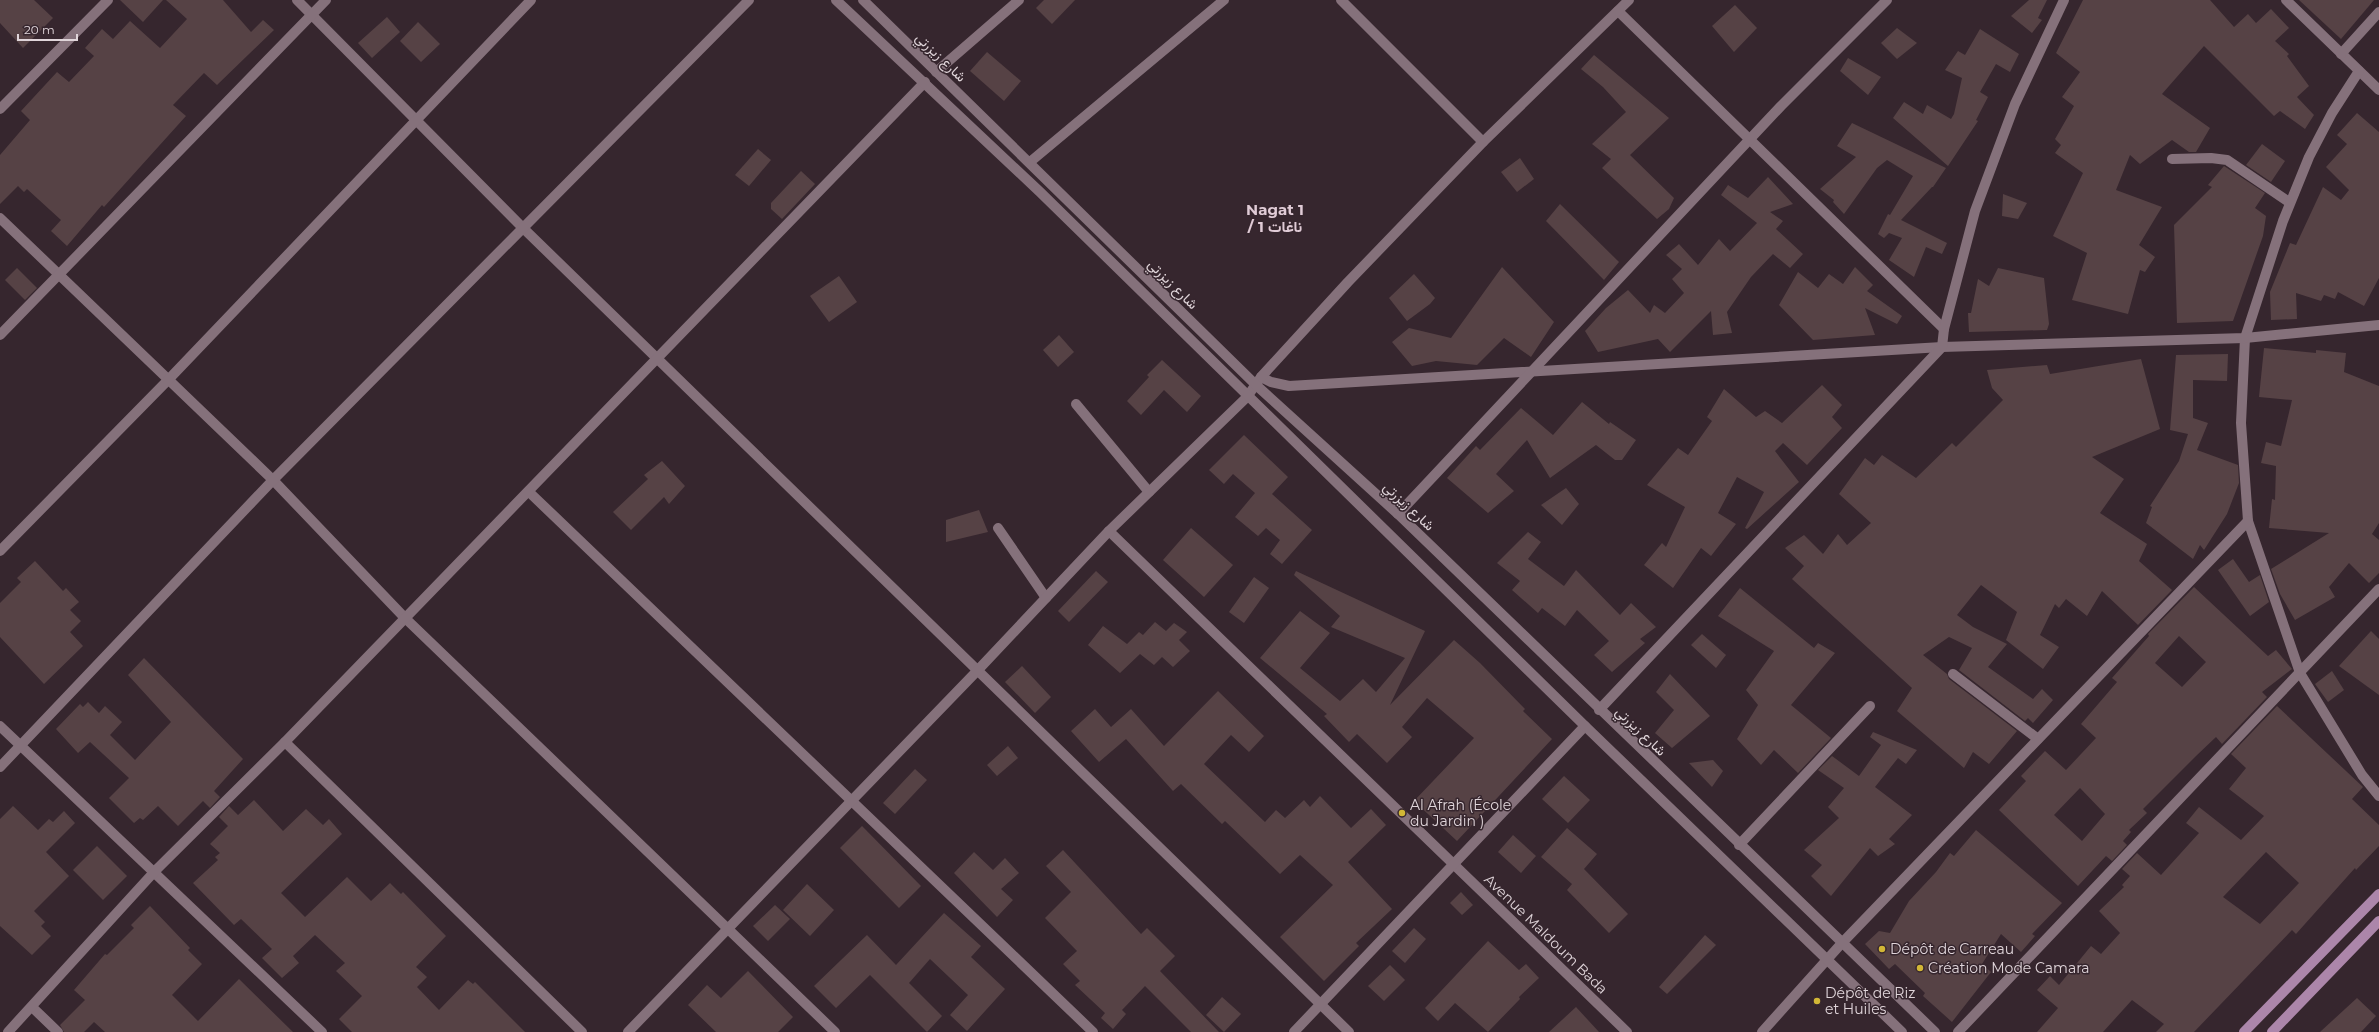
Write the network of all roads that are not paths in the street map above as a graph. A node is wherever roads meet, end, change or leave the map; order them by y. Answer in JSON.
{"nodes":[{"id":1,"x":108,"y":0,"type":"edge"},
{"id":2,"x":297,"y":0,"type":"edge"},
{"id":3,"x":326,"y":0,"type":"edge"},
{"id":4,"x":531,"y":0,"type":"edge"},
{"id":5,"x":749,"y":0,"type":"edge"},
{"id":6,"x":836,"y":0,"type":"edge"},
{"id":7,"x":863,"y":0,"type":"edge"},
{"id":8,"x":1019,"y":0,"type":"edge"},
{"id":9,"x":1224,"y":0,"type":"edge"},
{"id":10,"x":1341,"y":0,"type":"edge"},
{"id":11,"x":1629,"y":0,"type":"edge"},
{"id":12,"x":1887,"y":0,"type":"edge"},
{"id":13,"x":2064,"y":0,"type":"edge"},
{"id":14,"x":2286,"y":0,"type":"edge"},
{"id":15,"x":1618,"y":11,"type":"junction"},
{"id":16,"x":2379,"y":12,"type":"edge"},
{"id":17,"x":312,"y":14,"type":"junction"},
{"id":18,"x":2341,"y":54,"type":"junction"},
{"id":19,"x":2359,"y":71,"type":"junction"},
{"id":20,"x":936,"y":72,"type":"junction"},
{"id":21,"x":925,"y":82,"type":"junction"},
{"id":22,"x":2379,"y":90,"type":"edge"},
{"id":23,"x":0,"y":108,"type":"edge"},
{"id":24,"x":417,"y":119,"type":"junction"},
{"id":25,"x":1750,"y":140,"type":"junction"},
{"id":26,"x":1484,"y":142,"type":"junction"},
{"id":27,"x":2172,"y":159,"type":"dead end"},
{"id":28,"x":1030,"y":162,"type":"junction"},
{"id":29,"x":2289,"y":202,"type":"junction"},
{"id":30,"x":0,"y":218,"type":"edge"},
{"id":31,"x":522,"y":227,"type":"junction"},
{"id":32,"x":59,"y":274,"type":"junction"},
{"id":33,"x":2379,"y":325,"type":"edge"},
{"id":34,"x":1944,"y":328,"type":"junction"},
{"id":35,"x":0,"y":335,"type":"edge"},
{"id":36,"x":2245,"y":338,"type":"junction"},
{"id":37,"x":1942,"y":347,"type":"junction"},
{"id":38,"x":658,"y":358,"type":"junction"},
{"id":39,"x":1532,"y":372,"type":"junction"},
{"id":40,"x":168,"y":379,"type":"junction"},
{"id":41,"x":1258,"y":381,"type":"junction"},
{"id":42,"x":1247,"y":397,"type":"junction"},
{"id":43,"x":1076,"y":404,"type":"dead end"},
{"id":44,"x":273,"y":480,"type":"junction"},
{"id":45,"x":528,"y":492,"type":"junction"},
{"id":46,"x":1149,"y":492,"type":"junction"},
{"id":47,"x":1398,"y":514,"type":"junction"},
{"id":48,"x":2248,"y":521,"type":"junction"},
{"id":49,"x":998,"y":528,"type":"dead end"},
{"id":50,"x":1109,"y":531,"type":"junction"},
{"id":51,"x":0,"y":551,"type":"edge"},
{"id":52,"x":2379,"y":590,"type":"edge"},
{"id":53,"x":1046,"y":598,"type":"junction"},
{"id":54,"x":404,"y":617,"type":"junction"},
{"id":55,"x":977,"y":671,"type":"junction"},
{"id":56,"x":2300,"y":673,"type":"junction"},
{"id":57,"x":1953,"y":674,"type":"dead end"},
{"id":58,"x":1870,"y":706,"type":"dead end"},
{"id":59,"x":1599,"y":710,"type":"junction"},
{"id":60,"x":0,"y":726,"type":"edge"},
{"id":61,"x":1585,"y":726,"type":"junction"},
{"id":62,"x":2038,"y":739,"type":"junction"},
{"id":63,"x":285,"y":742,"type":"junction"},
{"id":64,"x":21,"y":745,"type":"junction"},
{"id":65,"x":0,"y":767,"type":"edge"},
{"id":66,"x":2379,"y":796,"type":"edge"},
{"id":67,"x":851,"y":802,"type":"junction"},
{"id":68,"x":1739,"y":845,"type":"junction"},
{"id":69,"x":1454,"y":865,"type":"junction"},
{"id":70,"x":155,"y":871,"type":"junction"},
{"id":71,"x":2379,"y":894,"type":"edge"},
{"id":72,"x":2379,"y":921,"type":"edge"},
{"id":73,"x":729,"y":930,"type":"junction"},
{"id":74,"x":1841,"y":944,"type":"junction"},
{"id":75,"x":1828,"y":959,"type":"junction"},
{"id":76,"x":1321,"y":1004,"type":"junction"},
{"id":77,"x":32,"y":1007,"type":"junction"},
{"id":78,"x":8,"y":1032,"type":"edge"},
{"id":79,"x":58,"y":1032,"type":"edge"},
{"id":80,"x":322,"y":1032,"type":"edge"},
{"id":81,"x":582,"y":1032,"type":"edge"},
{"id":82,"x":628,"y":1032,"type":"edge"},
{"id":83,"x":835,"y":1032,"type":"edge"},
{"id":84,"x":1093,"y":1032,"type":"edge"},
{"id":85,"x":1294,"y":1032,"type":"edge"},
{"id":86,"x":1349,"y":1032,"type":"edge"},
{"id":87,"x":1627,"y":1032,"type":"edge"},
{"id":88,"x":1762,"y":1032,"type":"edge"},
{"id":89,"x":1902,"y":1032,"type":"edge"},
{"id":90,"x":1934,"y":1032,"type":"edge"},
{"id":91,"x":1958,"y":1032,"type":"edge"},
{"id":92,"x":2244,"y":1032,"type":"edge"},
{"id":93,"x":2272,"y":1032,"type":"edge"}],
"edges":[{"from":1,"to":23,"type":"street"},
{"from":2,"to":17,"type":"street"},
{"from":3,"to":17,"type":"street"},
{"from":4,"to":24,"type":"street"},
{"from":5,"to":31,"type":"street"},
{"from":6,"to":21,"type":"street","name":"شارع زيزرتي"},
{"from":7,"to":20,"type":"street","name":"شارع زيزرتي"},
{"from":8,"to":20,"type":"street"},
{"from":9,"to":28,"type":"street"},
{"from":10,"to":26,"type":"street"},
{"from":11,"to":15,"type":"street"},
{"from":12,"to":25,"type":"street"},
{"from":13,"to":34,"type":"street"},
{"from":14,"to":18,"type":"street"},
{"from":15,"to":25,"type":"street"},
{"from":15,"to":26,"type":"street"},
{"from":16,"to":18,"type":"street"},
{"from":17,"to":24,"type":"street"},
{"from":17,"to":32,"type":"street"},
{"from":18,"to":19,"type":"street"},
{"from":19,"to":22,"type":"street"},
{"from":19,"to":29,"type":"street"},
{"from":20,"to":28,"type":"street","name":"شارع زيزرتي"},
{"from":21,"to":38,"type":"street"},
{"from":21,"to":42,"type":"street","name":"شارع زيزرتي"},
{"from":24,"to":31,"type":"street"},
{"from":24,"to":40,"type":"street"},
{"from":25,"to":34,"type":"street"},
{"from":25,"to":39,"type":"street"},
{"from":26,"to":41,"type":"street"},
{"from":27,"to":29,"type":"street"},
{"from":28,"to":41,"type":"street","name":"شارع زيزرتي"},
{"from":29,"to":36,"type":"street"},
{"from":30,"to":32,"type":"street"},
{"from":31,"to":38,"type":"street"},
{"from":31,"to":44,"type":"street"},
{"from":32,"to":35,"type":"street"},
{"from":32,"to":40,"type":"street"},
{"from":33,"to":36,"type":"street"},
{"from":34,"to":37,"type":"street"},
{"from":36,"to":37,"type":"street"},
{"from":36,"to":48,"type":"street"},
{"from":37,"to":39,"type":"street"},
{"from":37,"to":59,"type":"street"},
{"from":38,"to":45,"type":"street"},
{"from":38,"to":55,"type":"street"},
{"from":39,"to":41,"type":"street"},
{"from":39,"to":47,"type":"street"},
{"from":40,"to":44,"type":"street"},
{"from":40,"to":51,"type":"street"},
{"from":41,"to":42,"type":"street"},
{"from":41,"to":47,"type":"street","name":"شارع زيزرتي"},
{"from":42,"to":46,"type":"street"},
{"from":42,"to":61,"type":"street","name":"شارع زيزرتي"},
{"from":43,"to":46,"type":"street"},
{"from":44,"to":54,"type":"street"},
{"from":44,"to":64,"type":"street"},
{"from":45,"to":54,"type":"street"},
{"from":45,"to":67,"type":"street"},
{"from":46,"to":50,"type":"street"},
{"from":47,"to":59,"type":"street","name":"شارع زيزرتي"},
{"from":48,"to":56,"type":"street"},
{"from":48,"to":62,"type":"street"},
{"from":49,"to":53,"type":"street"},
{"from":50,"to":53,"type":"street"},
{"from":50,"to":69,"type":"street","name":"Avenue Maldoum Bada"},
{"from":52,"to":56,"type":"street"},
{"from":53,"to":55,"type":"street"},
{"from":54,"to":63,"type":"street"},
{"from":54,"to":73,"type":"street"},
{"from":55,"to":67,"type":"street"},
{"from":55,"to":76,"type":"street"},
{"from":56,"to":66,"type":"street"},
{"from":56,"to":91,"type":"street"},
{"from":57,"to":62,"type":"street"},
{"from":58,"to":68,"type":"street"},
{"from":59,"to":68,"type":"street","name":"شارع زيزرتي"},
{"from":60,"to":64,"type":"street"},
{"from":61,"to":69,"type":"street"},
{"from":61,"to":75,"type":"street","name":"شارع زيزرتي"},
{"from":62,"to":74,"type":"street"},
{"from":63,"to":70,"type":"street"},
{"from":63,"to":81,"type":"street"},
{"from":64,"to":65,"type":"street"},
{"from":64,"to":70,"type":"street"},
{"from":67,"to":73,"type":"street"},
{"from":67,"to":84,"type":"street"},
{"from":68,"to":74,"type":"street","name":"شارع زيزرتي"},
{"from":69,"to":76,"type":"street"},
{"from":69,"to":87,"type":"street","name":"Avenue Maldoum Bada"},
{"from":70,"to":77,"type":"street"},
{"from":70,"to":80,"type":"street"},
{"from":71,"to":92,"type":"main road"},
{"from":72,"to":93,"type":"main road"},
{"from":73,"to":82,"type":"street"},
{"from":73,"to":83,"type":"street"},
{"from":74,"to":75,"type":"street"},
{"from":74,"to":90,"type":"street","name":"شارع زيزرتي"},
{"from":75,"to":88,"type":"street"},
{"from":75,"to":89,"type":"street","name":"شارع زيزرتي"},
{"from":76,"to":85,"type":"street"},
{"from":76,"to":86,"type":"street"},
{"from":77,"to":78,"type":"street"},
{"from":77,"to":79,"type":"street"}]}
